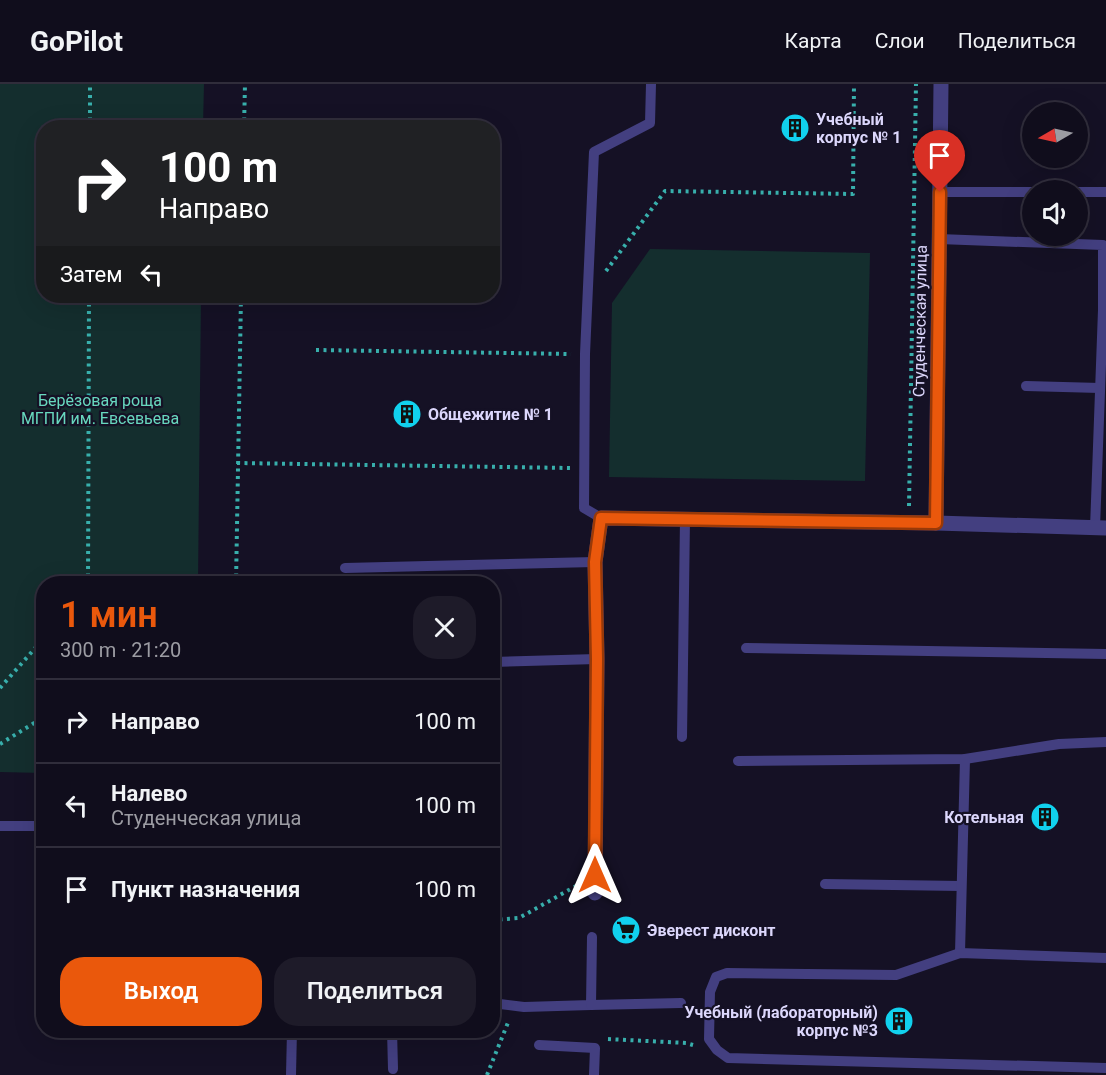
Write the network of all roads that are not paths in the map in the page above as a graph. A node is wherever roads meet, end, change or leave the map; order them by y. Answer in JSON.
{"nodes":[{"id":1,"x":651,"y":84,"type":"edge"},
{"id":2,"x":941,"y":84,"type":"edge"},
{"id":3,"x":940,"y":192,"type":"junction"},
{"id":4,"x":1022,"y":192,"type":"edge"},
{"id":5,"x":1088,"y":192,"type":"edge"},
{"id":6,"x":1106,"y":192,"type":"edge"},
{"id":7,"x":939,"y":239,"type":"junction"},
{"id":8,"x":1022,"y":240,"type":"edge"},
{"id":9,"x":1088,"y":243,"type":"edge"},
{"id":10,"x":1026,"y":386,"type":"dead end"},
{"id":11,"x":1100,"y":388,"type":"junction"},
{"id":12,"x":601,"y":518,"type":"junction"},
{"id":13,"x":685,"y":519,"type":"junction"},
{"id":14,"x":936,"y":523,"type":"junction"},
{"id":15,"x":1100,"y":528,"type":"edge"},
{"id":16,"x":595,"y":562,"type":"junction"},
{"id":17,"x":345,"y":568,"type":"dead end"},
{"id":18,"x":746,"y":648,"type":"dead end"},
{"id":19,"x":1106,"y":654,"type":"edge"},
{"id":20,"x":597,"y":659,"type":"junction"},
{"id":21,"x":500,"y":662,"type":"edge"},
{"id":22,"x":682,"y":737,"type":"dead end"},
{"id":23,"x":1106,"y":742,"type":"edge"},
{"id":24,"x":965,"y":759,"type":"junction"},
{"id":25,"x":738,"y":761,"type":"dead end"},
{"id":26,"x":0,"y":826,"type":"edge"},
{"id":27,"x":36,"y":826,"type":"edge"},
{"id":28,"x":825,"y":884,"type":"dead end"},
{"id":29,"x":961,"y":886,"type":"junction"},
{"id":30,"x":595,"y":894,"type":"dead end"},
{"id":31,"x":592,"y":937,"type":"dead end"},
{"id":32,"x":960,"y":953,"type":"junction"},
{"id":33,"x":1106,"y":958,"type":"edge"},
{"id":34,"x":681,"y":1003,"type":"dead end"},
{"id":35,"x":500,"y":1004,"type":"edge"},
{"id":36,"x":591,"y":1005,"type":"junction"},
{"id":37,"x":292,"y":1038,"type":"edge"},
{"id":38,"x":392,"y":1038,"type":"edge"},
{"id":39,"x":539,"y":1045,"type":"dead end"},
{"id":40,"x":905,"y":1063,"type":"junction"},
{"id":41,"x":1106,"y":1068,"type":"edge"},
{"id":42,"x":393,"y":1069,"type":"dead end"},
{"id":43,"x":291,"y":1075,"type":"edge"},
{"id":44,"x":594,"y":1075,"type":"edge"},
{"id":45,"x":905,"y":1075,"type":"edge"}],
"edges":[{"from":1,"to":12,"type":"lane"},
{"from":2,"to":3,"type":"street","name":"Студенческая улица"},
{"from":3,"to":4,"type":"lane"},
{"from":3,"to":7,"type":"street","name":"Студенческая улица"},
{"from":5,"to":6,"type":"lane"},
{"from":7,"to":8,"type":"lane"},
{"from":7,"to":14,"type":"street","name":"Студенческая улица"},
{"from":9,"to":11,"type":"lane"},
{"from":10,"to":11,"type":"lane"},
{"from":11,"to":15,"type":"lane"},
{"from":12,"to":13,"type":"street"},
{"from":12,"to":16,"type":"street"},
{"from":13,"to":14,"type":"street"},
{"from":13,"to":22,"type":"lane"},
{"from":14,"to":15,"type":"street"},
{"from":16,"to":17,"type":"lane"},
{"from":16,"to":20,"type":"street"},
{"from":18,"to":19,"type":"lane"},
{"from":20,"to":21,"type":"lane"},
{"from":20,"to":30,"type":"street"},
{"from":23,"to":24,"type":"lane"},
{"from":24,"to":25,"type":"lane"},
{"from":24,"to":29,"type":"lane"},
{"from":26,"to":27,"type":"lane"},
{"from":28,"to":29,"type":"lane"},
{"from":29,"to":32,"type":"lane"},
{"from":31,"to":36,"type":"lane"},
{"from":32,"to":33,"type":"lane"},
{"from":32,"to":40,"type":"lane"},
{"from":34,"to":36,"type":"lane"},
{"from":35,"to":36,"type":"lane"},
{"from":37,"to":43,"type":"lane"},
{"from":38,"to":42,"type":"lane"},
{"from":39,"to":44,"type":"lane"},
{"from":40,"to":41,"type":"lane"},
{"from":40,"to":45,"type":"lane"}]}
